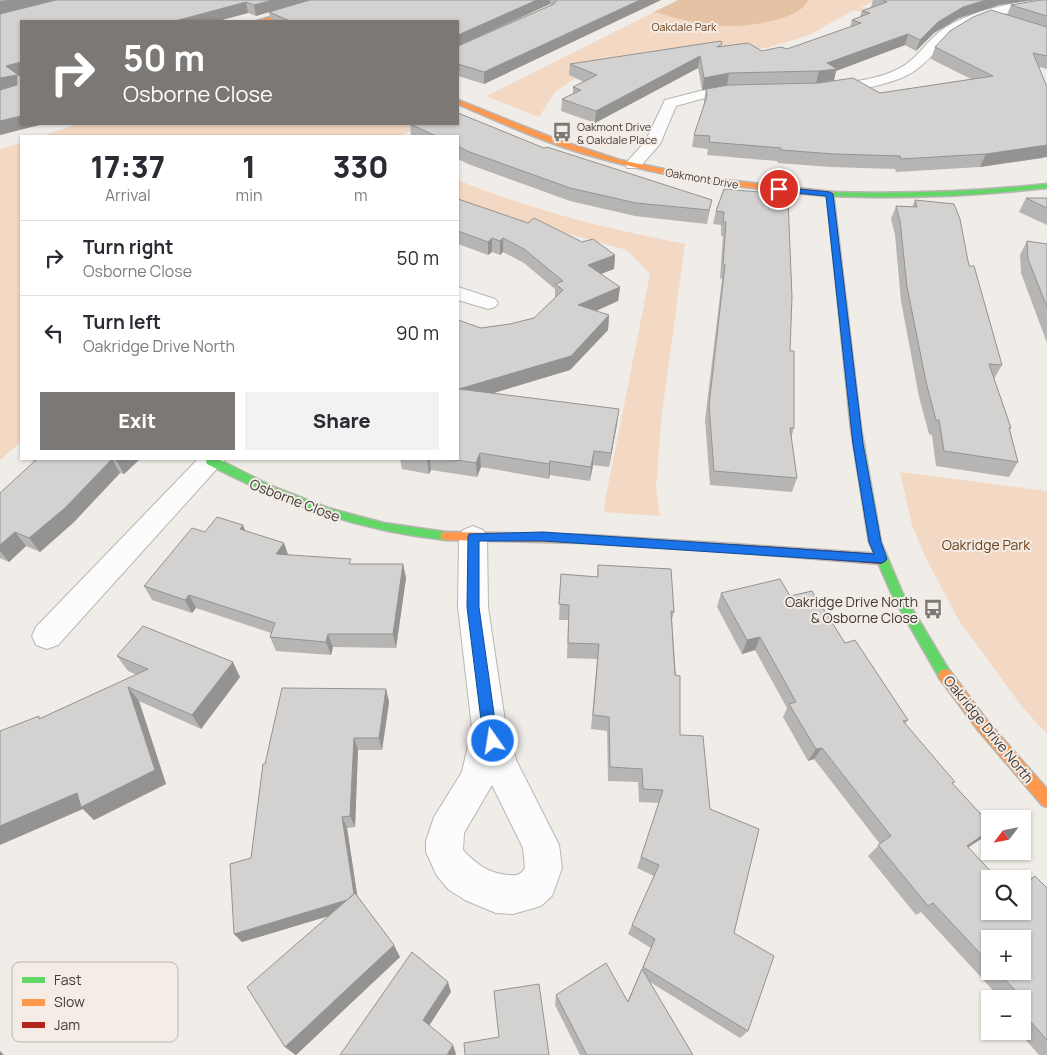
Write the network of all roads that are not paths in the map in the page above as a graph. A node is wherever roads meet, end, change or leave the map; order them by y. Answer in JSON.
{"nodes":[{"id":1,"x":330,"y":0,"type":"edge"},
{"id":2,"x":1047,"y":4,"type":"edge"},
{"id":3,"x":987,"y":15,"type":"junction"},
{"id":4,"x":263,"y":20,"type":"edge"},
{"id":5,"x":1010,"y":22,"type":"edge"},
{"id":6,"x":901,"y":73,"type":"junction"},
{"id":7,"x":918,"y":79,"type":"dead end"},
{"id":8,"x":816,"y":89,"type":"edge"},
{"id":9,"x":752,"y":90,"type":"edge"},
{"id":10,"x":459,"y":102,"type":"edge"},
{"id":11,"x":633,"y":164,"type":"junction"},
{"id":12,"x":1047,"y":186,"type":"edge"},
{"id":13,"x":830,"y":194,"type":"junction"},
{"id":14,"x":459,"y":294,"type":"edge"},
{"id":15,"x":488,"y":303,"type":"dead end"},
{"id":16,"x":212,"y":460,"type":"edge"},
{"id":17,"x":473,"y":537,"type":"junction"},
{"id":18,"x":882,"y":559,"type":"junction"},
{"id":19,"x":47,"y":636,"type":"dead end"},
{"id":20,"x":489,"y":728,"type":"dead end"},
{"id":21,"x":1047,"y":800,"type":"edge"}],
"edges":[{"from":1,"to":4,"type":"street"},
{"from":2,"to":3,"type":"street"},
{"from":3,"to":5,"type":"street"},
{"from":3,"to":6,"type":"street"},
{"from":6,"to":7,"type":"street"},
{"from":6,"to":8,"type":"street"},
{"from":9,"to":11,"type":"street"},
{"from":10,"to":11,"type":"street","name":"Oakmont Drive"},
{"from":11,"to":13,"type":"street","name":"Oakmont Drive"},
{"from":12,"to":13,"type":"street","name":"Oakmont Drive"},
{"from":13,"to":18,"type":"street","name":"Oakridge Drive North"},
{"from":14,"to":15,"type":"street"},
{"from":16,"to":17,"type":"street","name":"Osborne Close"},
{"from":16,"to":19,"type":"street","name":"Osborne Close"},
{"from":17,"to":18,"type":"street","name":"Osborne Close"},
{"from":17,"to":20,"type":"street"},
{"from":18,"to":21,"type":"street","name":"Oakridge Drive North"}]}
